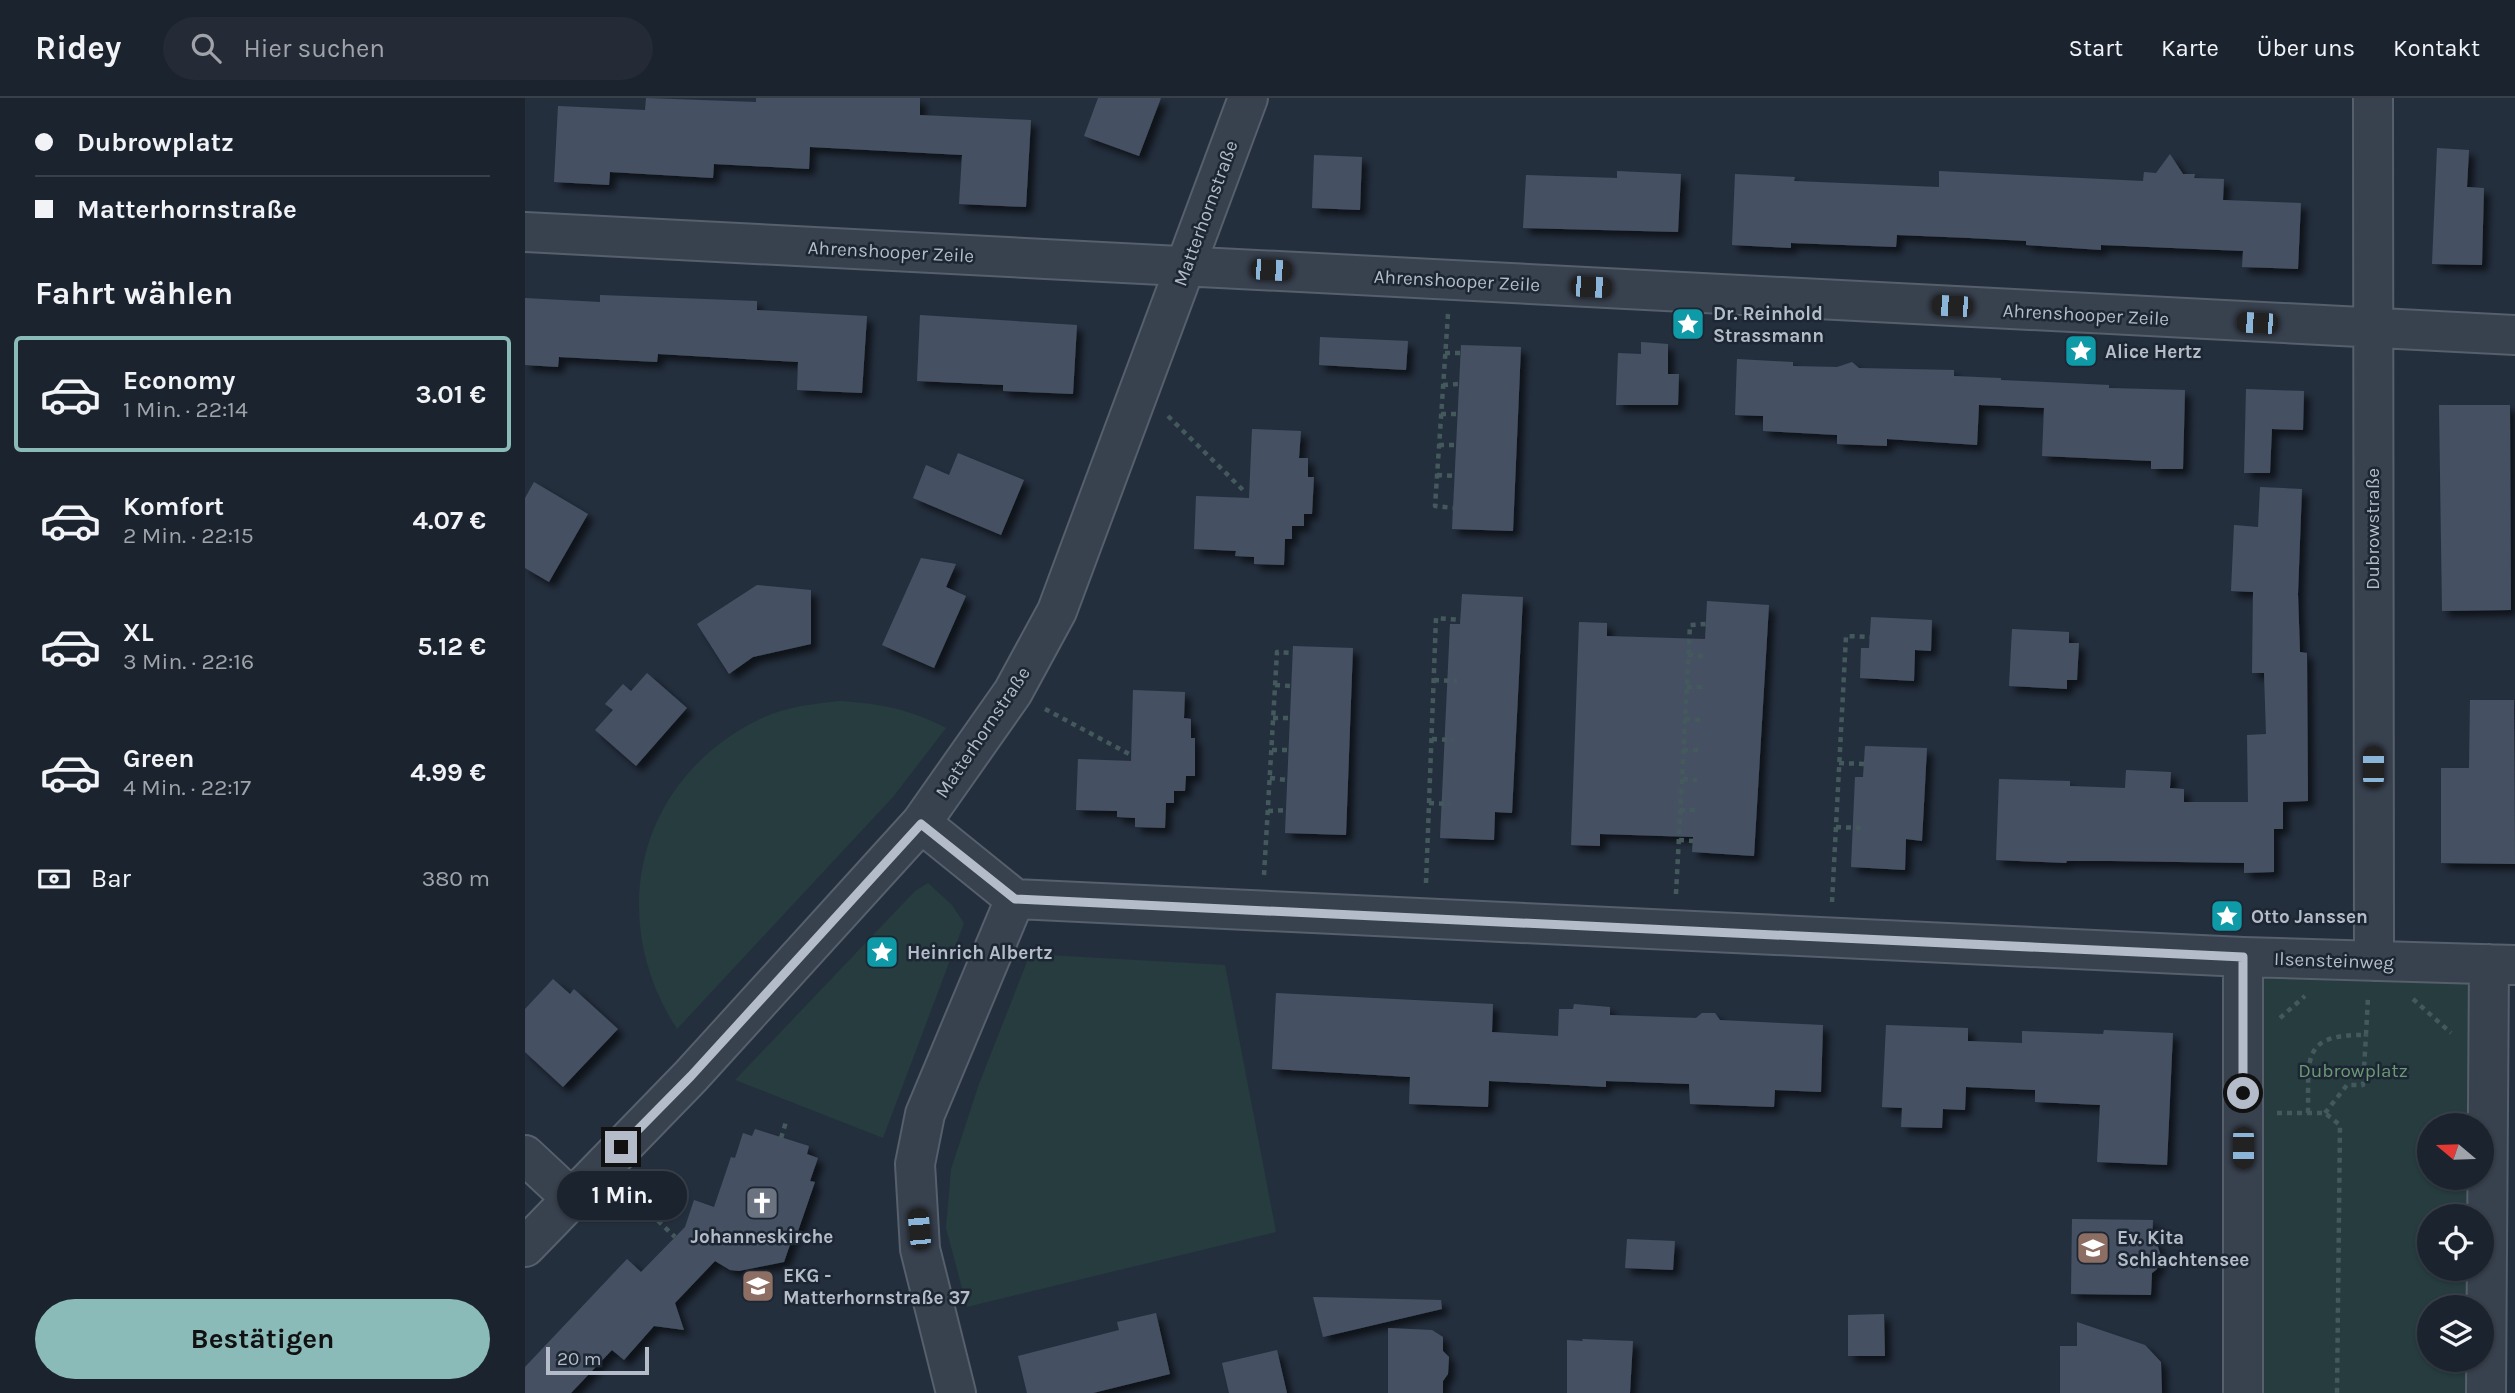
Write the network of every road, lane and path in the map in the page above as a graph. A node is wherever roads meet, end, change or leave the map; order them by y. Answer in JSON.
{"nodes":[{"id":1,"x":1248,"y":98,"type":"edge"},
{"id":2,"x":2372,"y":98,"type":"edge"},
{"id":3,"x":525,"y":232,"type":"edge"},
{"id":4,"x":1185,"y":266,"type":"junction"},
{"id":5,"x":1448,"y":310,"type":"dead end"},
{"id":6,"x":2371,"y":329,"type":"junction"},
{"id":7,"x":2515,"y":335,"type":"edge"},
{"id":8,"x":1445,"y":353,"type":"junction"},
{"id":9,"x":1461,"y":353,"type":"dead end"},
{"id":10,"x":1459,"y":384,"type":"dead end"},
{"id":11,"x":1443,"y":385,"type":"junction"},
{"id":12,"x":1441,"y":414,"type":"junction"},
{"id":13,"x":1458,"y":414,"type":"dead end"},
{"id":14,"x":1167,"y":415,"type":"dead end"},
{"id":15,"x":1439,"y":445,"type":"junction"},
{"id":16,"x":1456,"y":446,"type":"dead end"},
{"id":17,"x":1437,"y":475,"type":"junction"},
{"id":18,"x":1455,"y":477,"type":"dead end"},
{"id":19,"x":1247,"y":493,"type":"dead end"},
{"id":20,"x":1453,"y":508,"type":"dead end"},
{"id":21,"x":1461,"y":620,"type":"dead end"},
{"id":22,"x":1706,"y":624,"type":"dead end"},
{"id":23,"x":1870,"y":637,"type":"dead end"},
{"id":24,"x":1292,"y":653,"type":"dead end"},
{"id":25,"x":1688,"y":655,"type":"junction"},
{"id":26,"x":1704,"y":656,"type":"dead end"},
{"id":27,"x":1434,"y":680,"type":"junction"},
{"id":28,"x":1457,"y":681,"type":"dead end"},
{"id":29,"x":1275,"y":685,"type":"junction"},
{"id":30,"x":1291,"y":685,"type":"dead end"},
{"id":31,"x":1687,"y":687,"type":"junction"},
{"id":32,"x":1702,"y":687,"type":"dead end"},
{"id":33,"x":1044,"y":708,"type":"dead end"},
{"id":34,"x":1273,"y":718,"type":"junction"},
{"id":35,"x":1290,"y":718,"type":"dead end"},
{"id":36,"x":1685,"y":719,"type":"junction"},
{"id":37,"x":1700,"y":720,"type":"dead end"},
{"id":38,"x":1432,"y":739,"type":"junction"},
{"id":39,"x":1453,"y":740,"type":"dead end"},
{"id":40,"x":1272,"y":750,"type":"junction"},
{"id":41,"x":1289,"y":750,"type":"dead end"},
{"id":42,"x":1683,"y":750,"type":"junction"},
{"id":43,"x":1698,"y":751,"type":"dead end"},
{"id":44,"x":1131,"y":755,"type":"dead end"},
{"id":45,"x":1839,"y":762,"type":"junction"},
{"id":46,"x":1864,"y":764,"type":"dead end"},
{"id":47,"x":1270,"y":778,"type":"junction"},
{"id":48,"x":1682,"y":779,"type":"junction"},
{"id":49,"x":1287,"y":780,"type":"dead end"},
{"id":50,"x":1697,"y":780,"type":"dead end"},
{"id":51,"x":1429,"y":803,"type":"junction"},
{"id":52,"x":1450,"y":804,"type":"dead end"},
{"id":53,"x":1286,"y":810,"type":"dead end"},
{"id":54,"x":1680,"y":810,"type":"junction"},
{"id":55,"x":1695,"y":810,"type":"dead end"},
{"id":56,"x":1268,"y":811,"type":"junction"},
{"id":57,"x":921,"y":824,"type":"junction"},
{"id":58,"x":1836,"y":827,"type":"junction"},
{"id":59,"x":1860,"y":828,"type":"dead end"},
{"id":60,"x":1679,"y":840,"type":"junction"},
{"id":61,"x":1693,"y":841,"type":"dead end"},
{"id":62,"x":1264,"y":883,"type":"dead end"},
{"id":63,"x":1426,"y":891,"type":"dead end"},
{"id":64,"x":1015,"y":899,"type":"junction"},
{"id":65,"x":1676,"y":902,"type":"dead end"},
{"id":66,"x":1831,"y":909,"type":"dead end"},
{"id":67,"x":2243,"y":957,"type":"junction"},
{"id":68,"x":2502,"y":965,"type":"edge"},
{"id":69,"x":2371,"y":975,"type":"junction"},
{"id":70,"x":2312,"y":989,"type":"dead end"},
{"id":71,"x":2403,"y":991,"type":"dead end"},
{"id":72,"x":2272,"y":1024,"type":"dead end"},
{"id":73,"x":2366,"y":1035,"type":"junction"},
{"id":74,"x":2457,"y":1038,"type":"dead end"},
{"id":75,"x":2271,"y":1113,"type":"dead end"},
{"id":76,"x":2308,"y":1113,"type":"junction"},
{"id":77,"x":2325,"y":1113,"type":"junction"},
{"id":78,"x":786,"y":1122,"type":"dead end"},
{"id":79,"x":781,"y":1138,"type":"dead end"},
{"id":80,"x":525,"y":1156,"type":"edge"},
{"id":81,"x":629,"y":1193,"type":"dead end"},
{"id":82,"x":571,"y":1198,"type":"junction"},
{"id":83,"x":675,"y":1237,"type":"dead end"},
{"id":84,"x":525,"y":1247,"type":"edge"},
{"id":85,"x":955,"y":1393,"type":"edge"},
{"id":86,"x":2243,"y":1393,"type":"edge"},
{"id":87,"x":2337,"y":1393,"type":"edge"},
{"id":88,"x":2486,"y":1393,"type":"edge"}],
"edges":[{"from":1,"to":4,"type":"street","name":"Matterhornstraße"},
{"from":2,"to":6,"type":"street","name":"Dubrowstraße"},
{"from":3,"to":4,"type":"street","name":"Ahrenshooper Zeile"},
{"from":4,"to":6,"type":"street","name":"Ahrenshooper Zeile"},
{"from":4,"to":57,"type":"street","name":"Matterhornstraße"},
{"from":5,"to":8,"type":"path"},
{"from":6,"to":7,"type":"street","name":"Ahrenshooper Zeile"},
{"from":6,"to":69,"type":"street","name":"Dubrowstraße"},
{"from":8,"to":9,"type":"path"},
{"from":8,"to":11,"type":"path"},
{"from":10,"to":11,"type":"path"},
{"from":11,"to":12,"type":"path"},
{"from":12,"to":13,"type":"path"},
{"from":12,"to":15,"type":"path"},
{"from":14,"to":19,"type":"path"},
{"from":15,"to":16,"type":"path"},
{"from":15,"to":17,"type":"path"},
{"from":17,"to":18,"type":"path"},
{"from":17,"to":20,"type":"path"},
{"from":21,"to":27,"type":"path"},
{"from":22,"to":25,"type":"path"},
{"from":23,"to":45,"type":"path"},
{"from":24,"to":29,"type":"path"},
{"from":25,"to":26,"type":"path"},
{"from":25,"to":31,"type":"path"},
{"from":27,"to":28,"type":"path"},
{"from":27,"to":38,"type":"path"},
{"from":29,"to":30,"type":"path"},
{"from":29,"to":34,"type":"path"},
{"from":31,"to":32,"type":"path"},
{"from":31,"to":36,"type":"path"},
{"from":33,"to":44,"type":"path"},
{"from":34,"to":35,"type":"path"},
{"from":34,"to":40,"type":"path"},
{"from":36,"to":37,"type":"path"},
{"from":36,"to":42,"type":"path"},
{"from":38,"to":39,"type":"path"},
{"from":38,"to":51,"type":"path"},
{"from":40,"to":41,"type":"path"},
{"from":40,"to":47,"type":"path"},
{"from":42,"to":43,"type":"path"},
{"from":42,"to":48,"type":"path"},
{"from":45,"to":46,"type":"path"},
{"from":45,"to":58,"type":"path"},
{"from":47,"to":49,"type":"path"},
{"from":47,"to":56,"type":"path"},
{"from":48,"to":50,"type":"path"},
{"from":48,"to":54,"type":"path"},
{"from":51,"to":52,"type":"path"},
{"from":51,"to":63,"type":"path"},
{"from":53,"to":56,"type":"path"},
{"from":54,"to":55,"type":"path"},
{"from":54,"to":60,"type":"path"},
{"from":56,"to":62,"type":"path"},
{"from":57,"to":64,"type":"street"},
{"from":57,"to":82,"type":"street","name":"Matterhornstraße"},
{"from":58,"to":59,"type":"path"},
{"from":58,"to":66,"type":"path"},
{"from":60,"to":61,"type":"path"},
{"from":60,"to":65,"type":"path"},
{"from":64,"to":67,"type":"street","name":"Ilsensteinweg"},
{"from":64,"to":85,"type":"street"},
{"from":67,"to":69,"type":"street","name":"Ilsensteinweg"},
{"from":67,"to":86,"type":"street"},
{"from":68,"to":69,"type":"street","name":"Ilsensteinweg"},
{"from":68,"to":88,"type":"street"},
{"from":69,"to":73,"type":"path"},
{"from":70,"to":72,"type":"path"},
{"from":71,"to":74,"type":"path"},
{"from":73,"to":76,"type":"path"},
{"from":73,"to":77,"type":"path"},
{"from":75,"to":76,"type":"path"},
{"from":76,"to":77,"type":"path"},
{"from":77,"to":87,"type":"path"},
{"from":78,"to":79,"type":"path"},
{"from":80,"to":82,"type":"street"},
{"from":81,"to":83,"type":"path"},
{"from":82,"to":84,"type":"street","name":"Matterhornstraße"}]}
